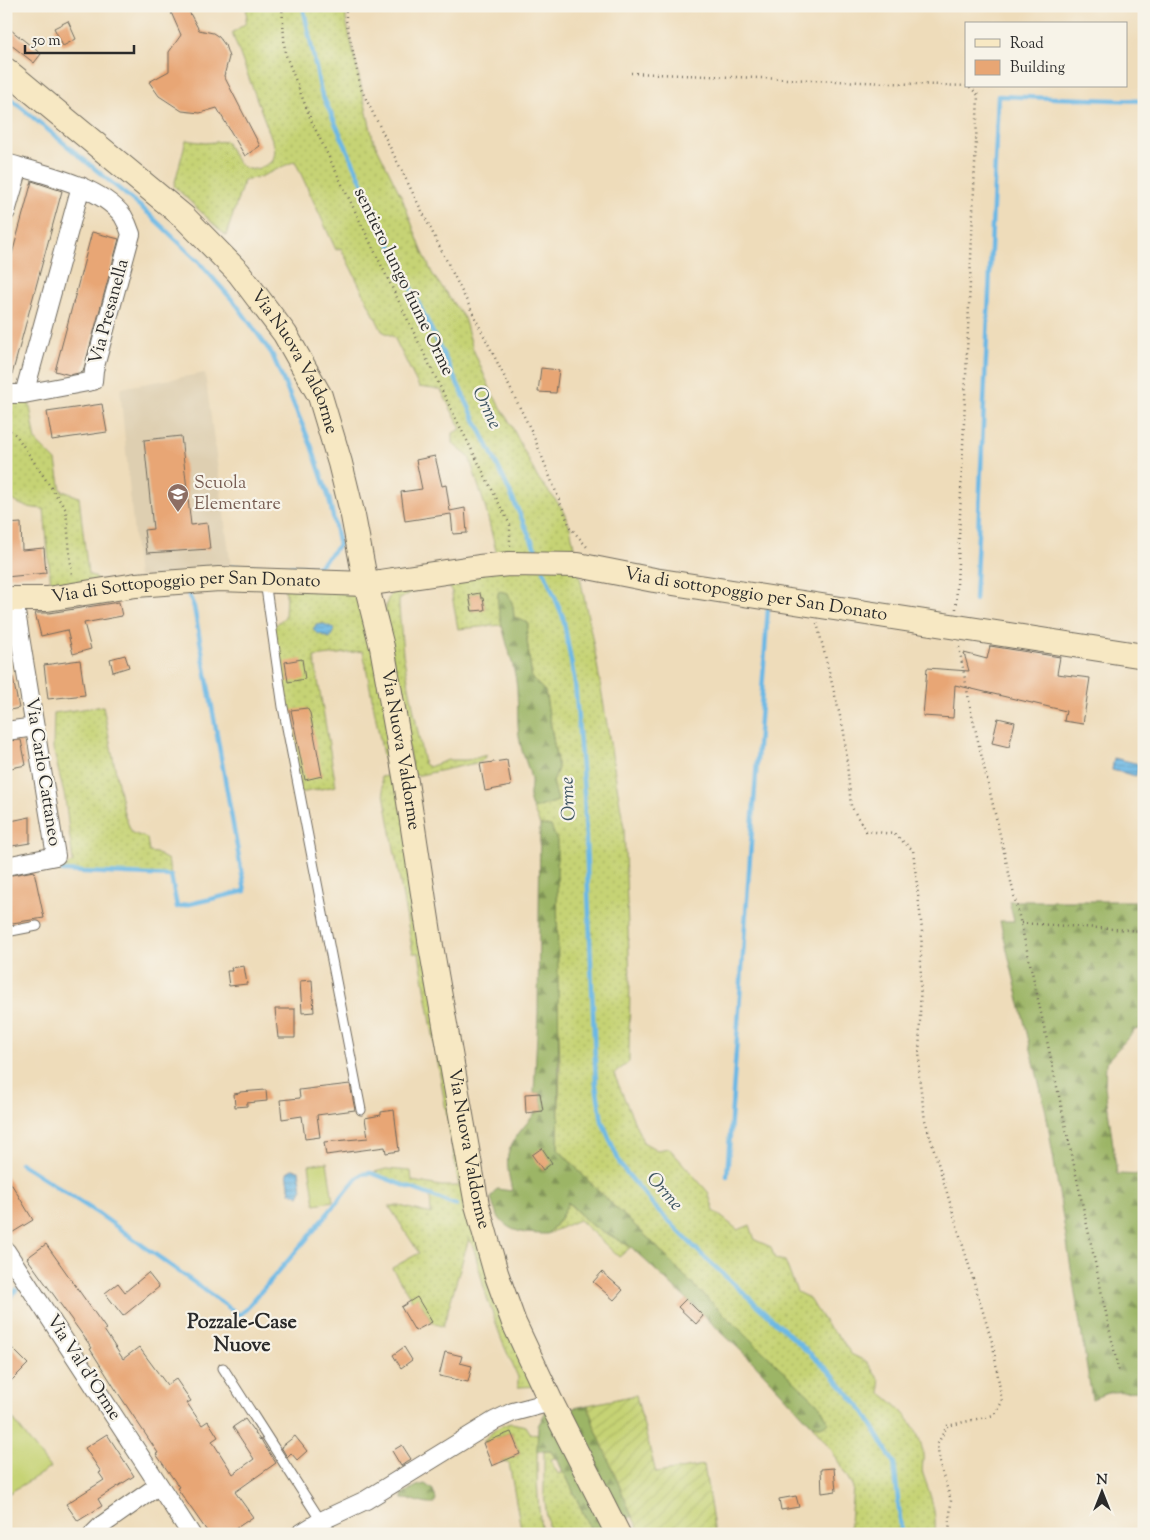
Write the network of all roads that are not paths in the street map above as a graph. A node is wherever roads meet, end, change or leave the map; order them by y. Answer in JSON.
{"nodes":[{"id":1,"x":6,"y":70,"type":"edge"},
{"id":2,"x":12,"y":165,"type":"edge"},
{"id":3,"x":81,"y":186,"type":"junction"},
{"id":4,"x":6,"y":212,"type":"edge"},
{"id":5,"x":6,"y":394,"type":"edge"},
{"id":6,"x":24,"y":394,"type":"junction"},
{"id":7,"x":265,"y":581,"type":"junction"},
{"id":8,"x":366,"y":584,"type":"junction"},
{"id":9,"x":10,"y":600,"type":"edge"},
{"id":10,"x":1144,"y":656,"type":"edge"},
{"id":11,"x":35,"y":727,"type":"junction"},
{"id":12,"x":6,"y":731,"type":"edge"},
{"id":13,"x":6,"y":866,"type":"edge"},
{"id":14,"x":37,"y":926,"type":"dead end"},
{"id":15,"x":6,"y":932,"type":"edge"},
{"id":16,"x":361,"y":1110,"type":"dead end"},
{"id":17,"x":6,"y":1251,"type":"edge"},
{"id":18,"x":223,"y":1368,"type":"dead end"},
{"id":19,"x":551,"y":1402,"type":"junction"},
{"id":20,"x":159,"y":1485,"type":"junction"},
{"id":21,"x":321,"y":1521,"type":"junction"},
{"id":22,"x":94,"y":1534,"type":"edge"},
{"id":23,"x":191,"y":1534,"type":"edge"},
{"id":24,"x":300,"y":1534,"type":"edge"},
{"id":25,"x":618,"y":1534,"type":"edge"}],
"edges":[{"from":1,"to":8,"type":"main road","name":"Via Nuova Valdorme"},
{"from":2,"to":3,"type":"street"},
{"from":2,"to":4,"type":"street"},
{"from":3,"to":6,"type":"street"},
{"from":3,"to":6,"type":"street","name":"Via Presanella"},
{"from":5,"to":6,"type":"street","name":"Via Presanella"},
{"from":7,"to":8,"type":"main road","name":"Via di Sottopoggio per San Donato"},
{"from":7,"to":9,"type":"main road","name":"Via di Sottopoggio per San Donato"},
{"from":7,"to":16,"type":"lane"},
{"from":8,"to":10,"type":"main road","name":"Via di sottopoggio per San Donato"},
{"from":8,"to":19,"type":"main road","name":"Via Nuova Valdorme"},
{"from":9,"to":11,"type":"street","name":"Via Carlo Cattaneo"},
{"from":11,"to":12,"type":"street"},
{"from":11,"to":13,"type":"street","name":"Via Carlo Cattaneo"},
{"from":14,"to":15,"type":"lane"},
{"from":17,"to":20,"type":"street","name":"Via Val d'Orme"},
{"from":18,"to":21,"type":"lane"},
{"from":19,"to":21,"type":"street"},
{"from":19,"to":25,"type":"main road","name":"Via Nuova Valdorme"},
{"from":20,"to":22,"type":"street"},
{"from":20,"to":23,"type":"street","name":"Via Val d'Orme"},
{"from":21,"to":24,"type":"street"}]}
